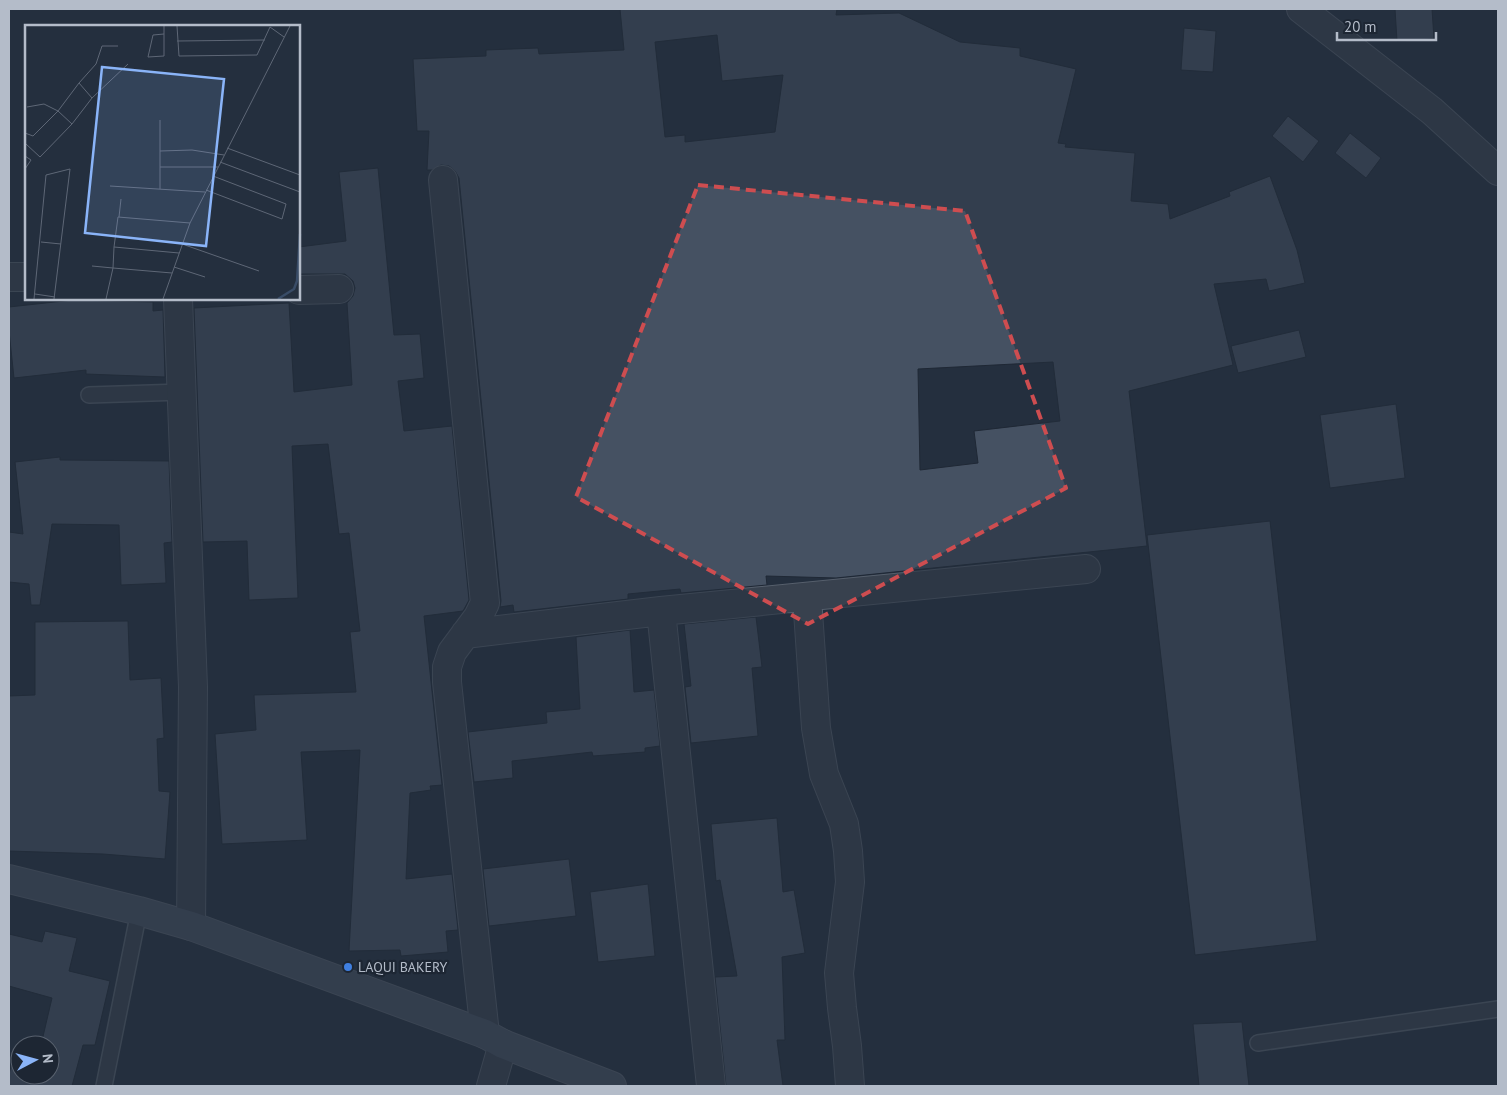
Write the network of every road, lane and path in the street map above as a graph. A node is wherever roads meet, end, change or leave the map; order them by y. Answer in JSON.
{"nodes":[{"id":1,"x":1301,"y":9,"type":"edge"},
{"id":2,"x":1498,"y":171,"type":"edge"},
{"id":3,"x":444,"y":180,"type":"dead end"},
{"id":4,"x":9,"y":277,"type":"edge"},
{"id":5,"x":25,"y":277,"type":"edge"},
{"id":6,"x":339,"y":289,"type":"dead end"},
{"id":7,"x":300,"y":290,"type":"edge"},
{"id":8,"x":178,"y":300,"type":"edge"},
{"id":9,"x":182,"y":392,"type":"junction"},
{"id":10,"x":89,"y":395,"type":"dead end"},
{"id":11,"x":1086,"y":569,"type":"dead end"},
{"id":12,"x":807,"y":597,"type":"junction"},
{"id":13,"x":661,"y":611,"type":"junction"},
{"id":14,"x":465,"y":634,"type":"junction"},
{"id":15,"x":9,"y":879,"type":"edge"},
{"id":16,"x":138,"y":911,"type":"junction"},
{"id":17,"x":191,"y":926,"type":"junction"},
{"id":18,"x":1498,"y":1009,"type":"edge"},
{"id":19,"x":494,"y":1039,"type":"junction"},
{"id":20,"x":1258,"y":1043,"type":"dead end"},
{"id":21,"x":104,"y":1086,"type":"edge"},
{"id":22,"x":491,"y":1086,"type":"edge"},
{"id":23,"x":612,"y":1086,"type":"edge"},
{"id":24,"x":711,"y":1086,"type":"edge"},
{"id":25,"x":850,"y":1086,"type":"edge"}],
"edges":[{"from":1,"to":2,"type":"street"},
{"from":3,"to":14,"type":"street"},
{"from":4,"to":5,"type":"street"},
{"from":6,"to":7,"type":"street"},
{"from":8,"to":9,"type":"street"},
{"from":9,"to":10,"type":"lane"},
{"from":9,"to":17,"type":"street"},
{"from":11,"to":12,"type":"street"},
{"from":12,"to":13,"type":"street"},
{"from":12,"to":25,"type":"street"},
{"from":13,"to":14,"type":"street"},
{"from":13,"to":24,"type":"street"},
{"from":14,"to":19,"type":"street"},
{"from":15,"to":16,"type":"street"},
{"from":16,"to":17,"type":"street"},
{"from":16,"to":21,"type":"lane"},
{"from":17,"to":19,"type":"street"},
{"from":18,"to":20,"type":"lane"},
{"from":19,"to":22,"type":"street"},
{"from":19,"to":23,"type":"street"}]}
